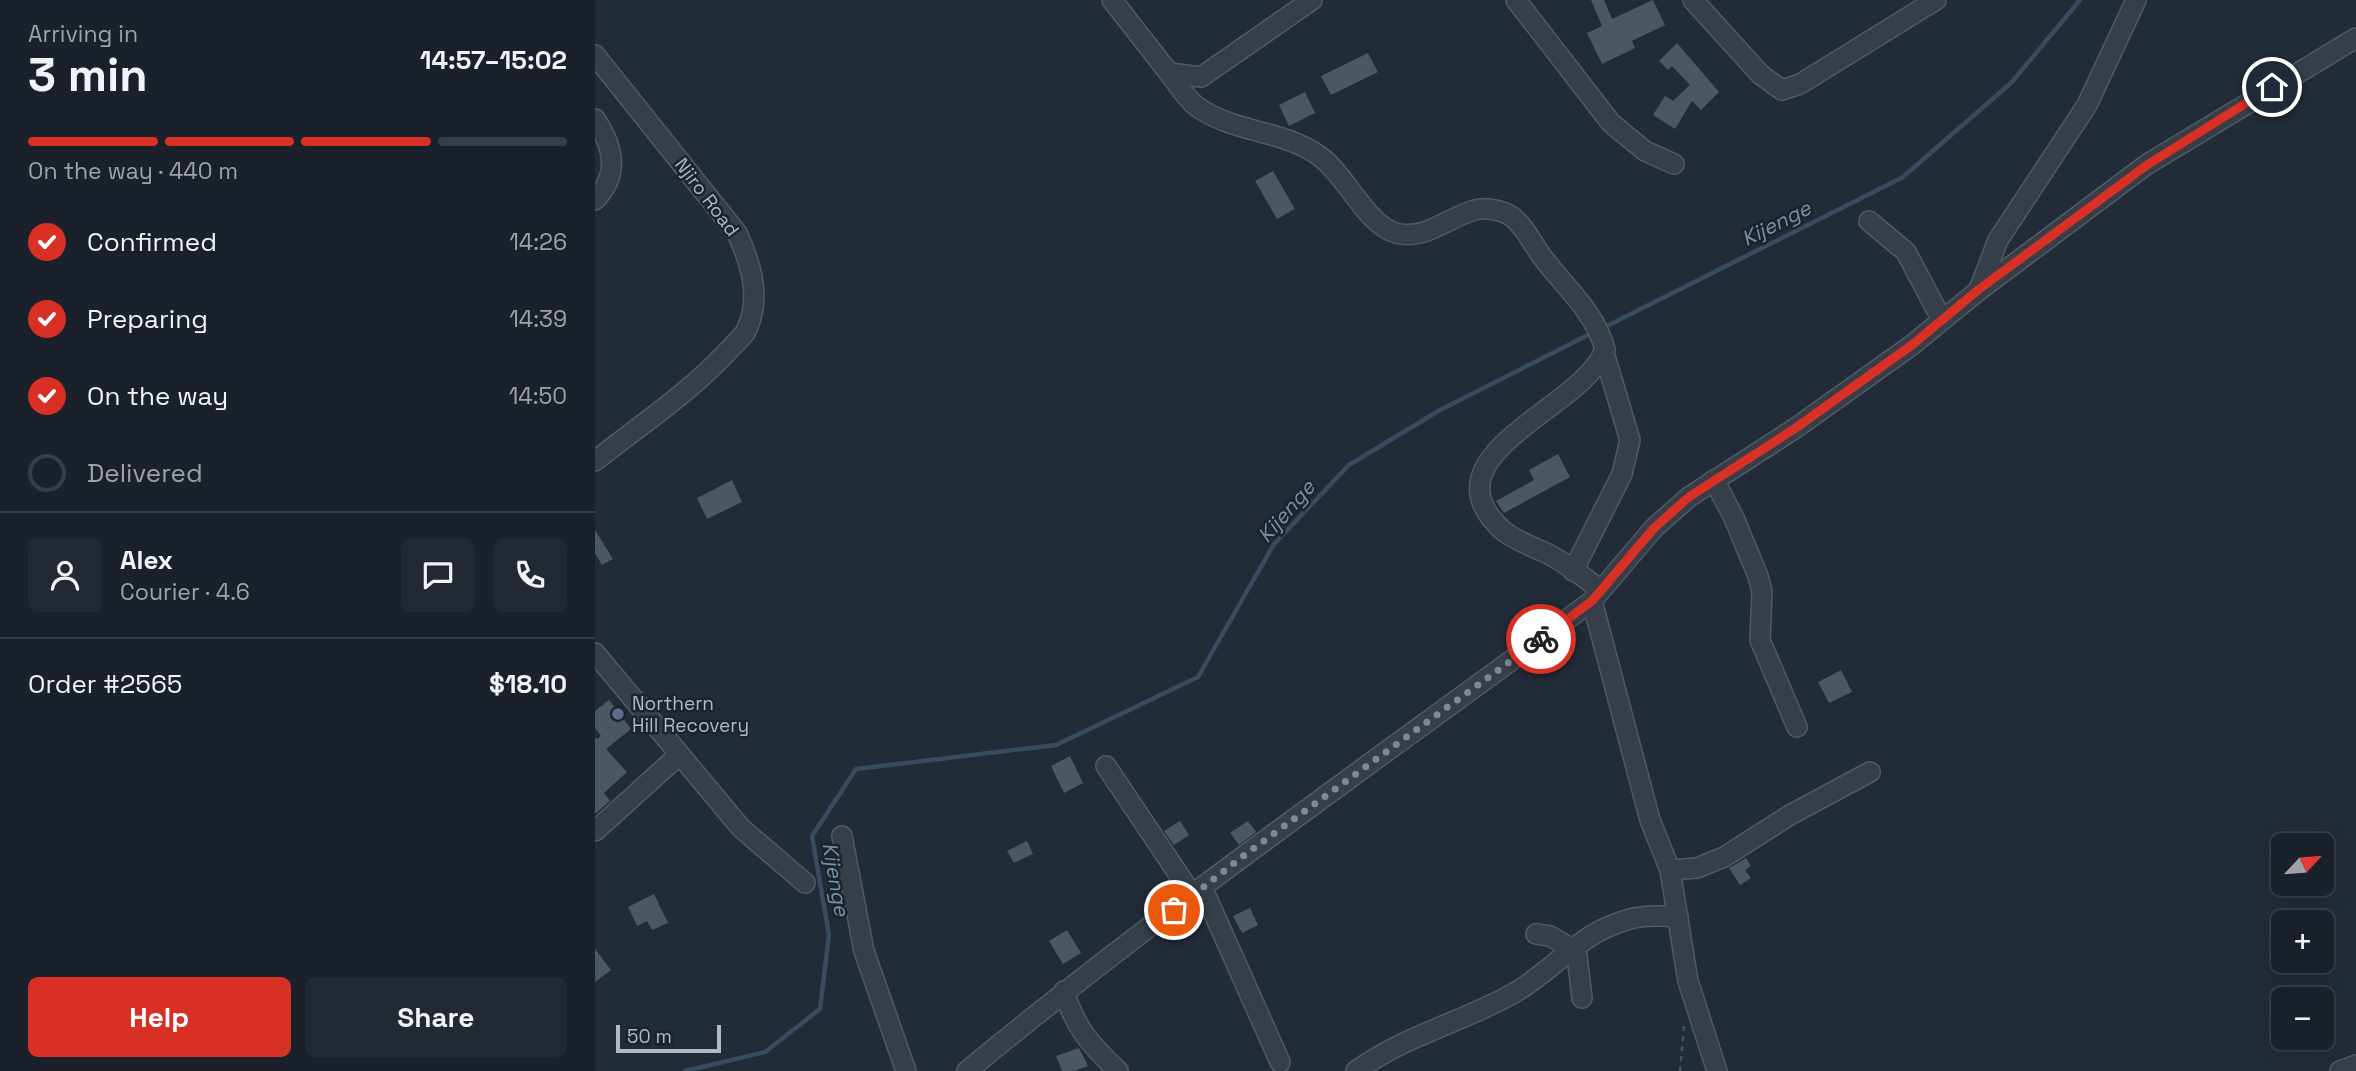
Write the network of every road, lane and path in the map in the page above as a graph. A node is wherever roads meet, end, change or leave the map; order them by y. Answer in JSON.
{"nodes":[{"id":1,"x":1112,"y":0,"type":"edge"},
{"id":2,"x":1311,"y":0,"type":"edge"},
{"id":3,"x":1516,"y":0,"type":"edge"},
{"id":4,"x":1693,"y":0,"type":"edge"},
{"id":5,"x":1936,"y":0,"type":"edge"},
{"id":6,"x":2136,"y":0,"type":"edge"},
{"id":7,"x":2356,"y":37,"type":"edge"},
{"id":8,"x":595,"y":55,"type":"edge"},
{"id":9,"x":1169,"y":73,"type":"junction"},
{"id":10,"x":595,"y":119,"type":"edge"},
{"id":11,"x":1674,"y":164,"type":"dead end"},
{"id":12,"x":595,"y":200,"type":"edge"},
{"id":13,"x":1869,"y":221,"type":"dead end"},
{"id":14,"x":1978,"y":290,"type":"junction"},
{"id":15,"x":1942,"y":320,"type":"junction"},
{"id":16,"x":1605,"y":349,"type":"junction"},
{"id":17,"x":595,"y":461,"type":"edge"},
{"id":18,"x":1714,"y":480,"type":"junction"},
{"id":19,"x":1573,"y":571,"type":"junction"},
{"id":20,"x":1597,"y":596,"type":"junction"},
{"id":21,"x":597,"y":659,"type":"edge"},
{"id":22,"x":1797,"y":727,"type":"dead end"},
{"id":23,"x":679,"y":755,"type":"junction"},
{"id":24,"x":1106,"y":766,"type":"dead end"},
{"id":25,"x":1870,"y":772,"type":"dead end"},
{"id":26,"x":595,"y":831,"type":"edge"},
{"id":27,"x":842,"y":836,"type":"dead end"},
{"id":28,"x":1670,"y":870,"type":"junction"},
{"id":29,"x":805,"y":883,"type":"dead end"},
{"id":30,"x":1197,"y":892,"type":"junction"},
{"id":31,"x":1678,"y":917,"type":"junction"},
{"id":32,"x":1536,"y":934,"type":"dead end"},
{"id":33,"x":1574,"y":948,"type":"junction"},
{"id":34,"x":1064,"y":991,"type":"junction"},
{"id":35,"x":1582,"y":998,"type":"dead end"},
{"id":36,"x":1280,"y":1062,"type":"dead end"},
{"id":37,"x":2356,"y":1065,"type":"edge"},
{"id":38,"x":906,"y":1071,"type":"edge"},
{"id":39,"x":967,"y":1071,"type":"edge"},
{"id":40,"x":1118,"y":1071,"type":"edge"},
{"id":41,"x":1356,"y":1071,"type":"edge"},
{"id":42,"x":1717,"y":1071,"type":"edge"},
{"id":43,"x":2340,"y":1071,"type":"edge"}],
"edges":[{"from":1,"to":9,"type":"street"},
{"from":2,"to":9,"type":"street"},
{"from":3,"to":11,"type":"street"},
{"from":4,"to":5,"type":"street"},
{"from":6,"to":14,"type":"street"},
{"from":7,"to":14,"type":"street"},
{"from":8,"to":17,"type":"street","name":"Njiro Road"},
{"from":9,"to":16,"type":"street"},
{"from":10,"to":12,"type":"street"},
{"from":13,"to":15,"type":"street"},
{"from":14,"to":15,"type":"street"},
{"from":15,"to":18,"type":"street"},
{"from":16,"to":19,"type":"street"},
{"from":16,"to":19,"type":"street"},
{"from":18,"to":20,"type":"street"},
{"from":18,"to":22,"type":"street"},
{"from":19,"to":20,"type":"street"},
{"from":20,"to":28,"type":"street"},
{"from":20,"to":30,"type":"street"},
{"from":21,"to":23,"type":"street"},
{"from":23,"to":26,"type":"street"},
{"from":23,"to":29,"type":"street"},
{"from":24,"to":30,"type":"street"},
{"from":25,"to":28,"type":"street"},
{"from":27,"to":38,"type":"street"},
{"from":28,"to":31,"type":"street"},
{"from":30,"to":34,"type":"street"},
{"from":30,"to":36,"type":"street"},
{"from":31,"to":33,"type":"street"},
{"from":31,"to":42,"type":"street"},
{"from":32,"to":33,"type":"street"},
{"from":33,"to":35,"type":"street"},
{"from":33,"to":41,"type":"street"},
{"from":34,"to":39,"type":"street"},
{"from":34,"to":40,"type":"street"},
{"from":37,"to":43,"type":"street"}]}
